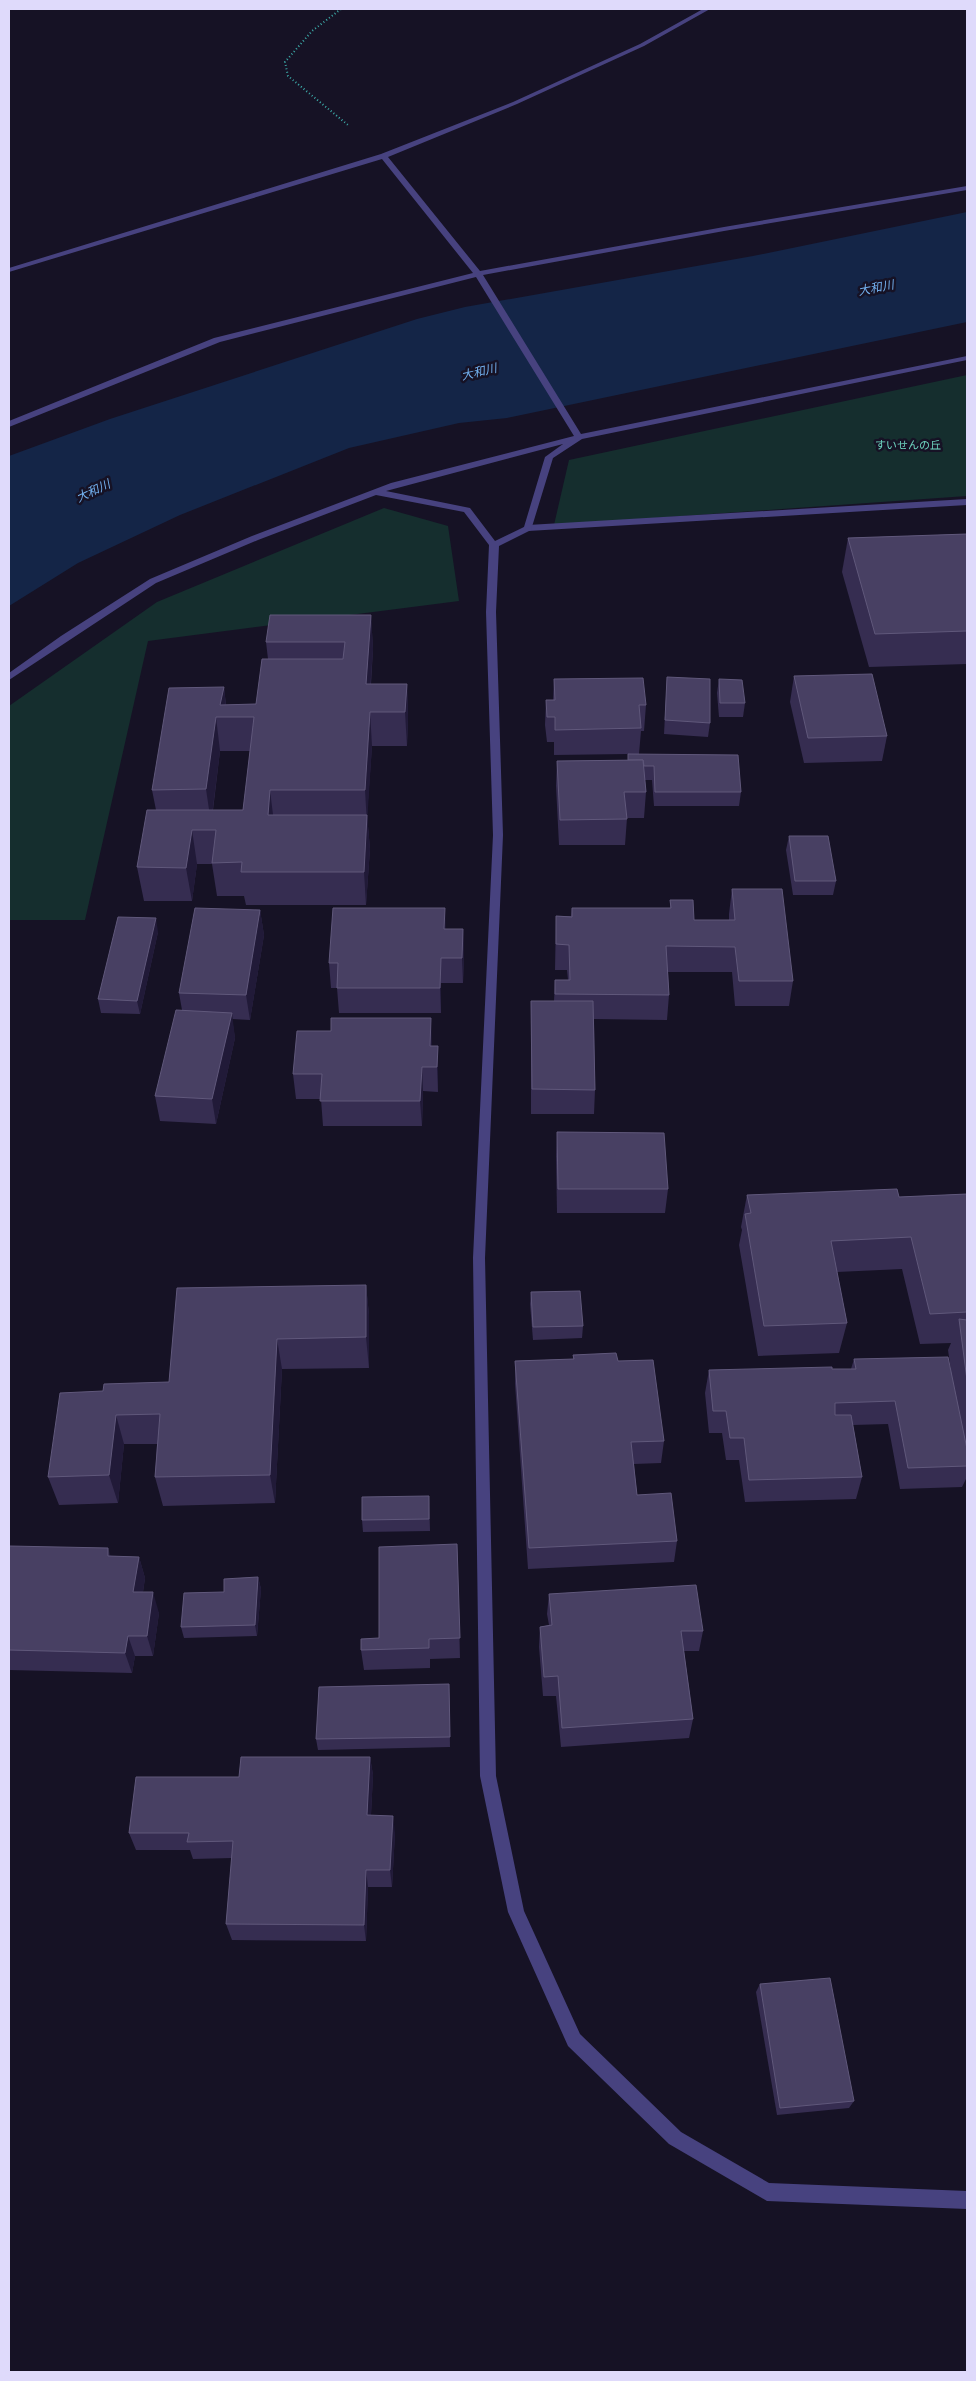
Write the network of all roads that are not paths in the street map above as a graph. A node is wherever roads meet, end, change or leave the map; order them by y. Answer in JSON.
{"nodes":[{"id":1,"x":707,"y":9,"type":"edge"},
{"id":2,"x":384,"y":156,"type":"junction"},
{"id":3,"x":967,"y":188,"type":"edge"},
{"id":4,"x":9,"y":270,"type":"edge"},
{"id":5,"x":477,"y":274,"type":"junction"},
{"id":6,"x":967,"y":358,"type":"edge"},
{"id":7,"x":9,"y":424,"type":"edge"},
{"id":8,"x":576,"y":431,"type":"junction"},
{"id":9,"x":376,"y":492,"type":"junction"},
{"id":10,"x":967,"y":502,"type":"edge"},
{"id":11,"x":528,"y":528,"type":"junction"},
{"id":12,"x":494,"y":545,"type":"junction"},
{"id":13,"x":9,"y":677,"type":"edge"},
{"id":14,"x":967,"y":2200,"type":"edge"}],
"edges":[{"from":1,"to":2,"type":"street"},
{"from":2,"to":4,"type":"street"},
{"from":2,"to":5,"type":"street"},
{"from":3,"to":5,"type":"street"},
{"from":5,"to":7,"type":"street"},
{"from":5,"to":8,"type":"street"},
{"from":6,"to":8,"type":"street"},
{"from":8,"to":9,"type":"street"},
{"from":8,"to":11,"type":"street"},
{"from":9,"to":12,"type":"street"},
{"from":9,"to":13,"type":"street"},
{"from":10,"to":11,"type":"street"},
{"from":11,"to":12,"type":"street"},
{"from":12,"to":14,"type":"street"}]}
